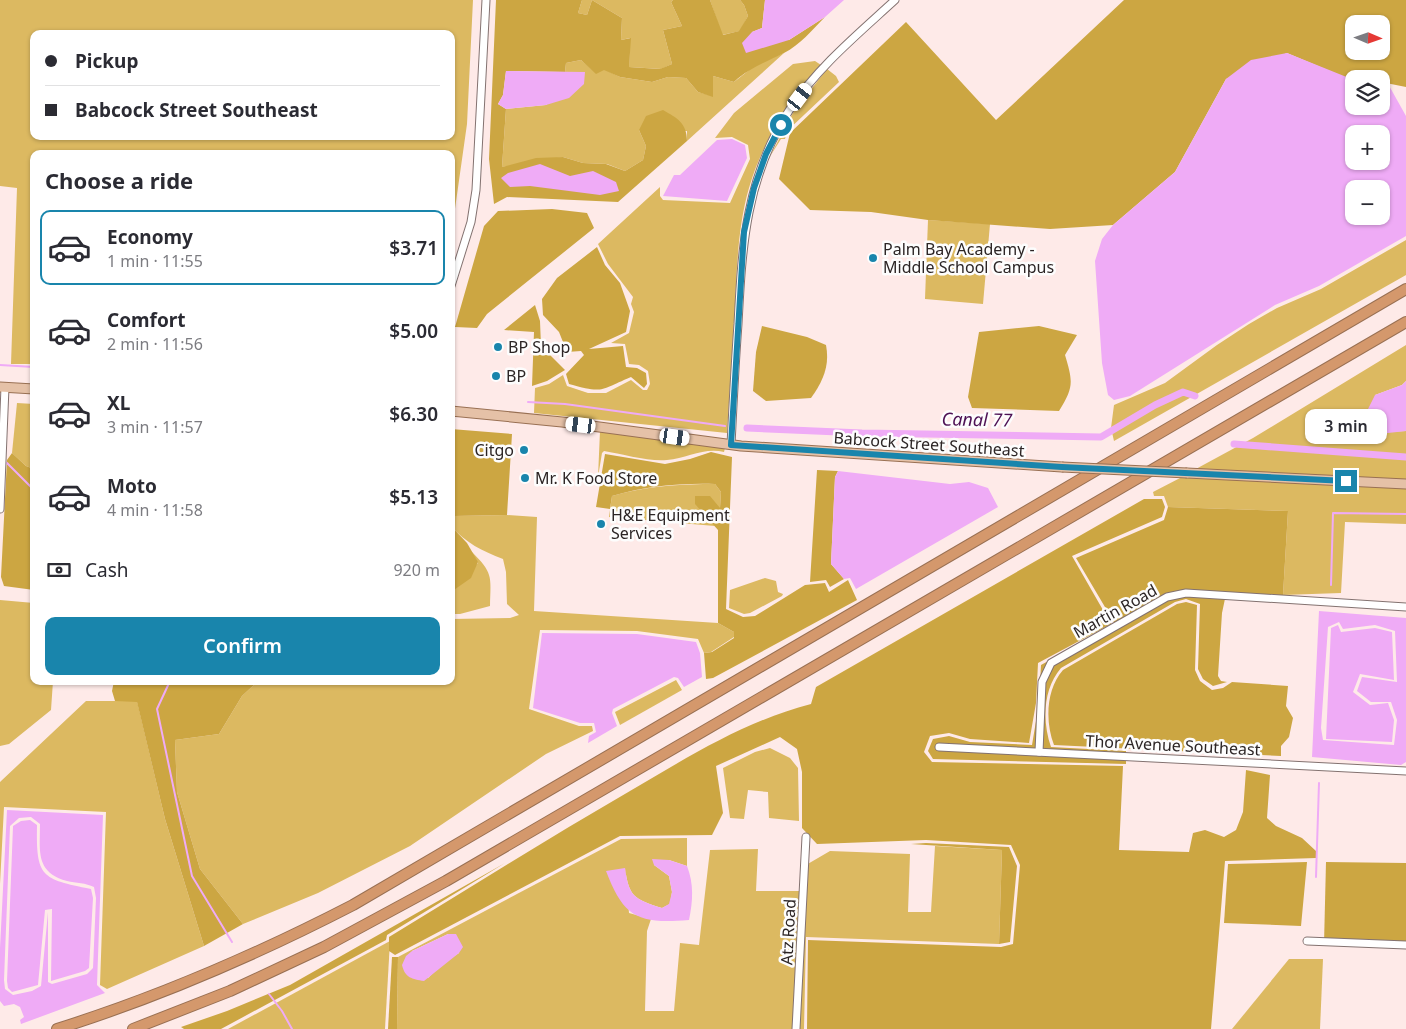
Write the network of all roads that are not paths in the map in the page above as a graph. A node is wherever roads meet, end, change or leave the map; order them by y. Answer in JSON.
{"nodes":[{"id":1,"x":486,"y":0,"type":"edge"},
{"id":2,"x":895,"y":0,"type":"edge"},
{"id":3,"x":455,"y":273,"type":"edge"},
{"id":4,"x":1406,"y":289,"type":"edge"},
{"id":5,"x":1406,"y":322,"type":"edge"},
{"id":6,"x":2,"y":387,"type":"edge"},
{"id":7,"x":30,"y":389,"type":"edge"},
{"id":8,"x":455,"y":411,"type":"edge"},
{"id":9,"x":731,"y":445,"type":"junction"},
{"id":10,"x":1406,"y":484,"type":"edge"},
{"id":11,"x":0,"y":509,"type":"edge"},
{"id":12,"x":1406,"y":607,"type":"edge"},
{"id":13,"x":938,"y":747,"type":"dead end"},
{"id":14,"x":1039,"y":752,"type":"junction"},
{"id":15,"x":1406,"y":771,"type":"edge"},
{"id":16,"x":806,"y":836,"type":"dead end"},
{"id":17,"x":1307,"y":941,"type":"dead end"},
{"id":18,"x":1406,"y":945,"type":"edge"},
{"id":19,"x":57,"y":1029,"type":"edge"},
{"id":20,"x":133,"y":1029,"type":"edge"},
{"id":21,"x":796,"y":1029,"type":"edge"}],
"edges":[{"from":1,"to":3,"type":"street"},
{"from":2,"to":9,"type":"street"},
{"from":4,"to":19,"type":"highway"},
{"from":5,"to":20,"type":"highway"},
{"from":6,"to":7,"type":"main road"},
{"from":6,"to":11,"type":"street"},
{"from":8,"to":9,"type":"main road","name":"Babcock Street Southeast"},
{"from":9,"to":10,"type":"main road","name":"Babcock Street Southeast","bridge":true},
{"from":12,"to":14,"type":"street","name":"Martin Road"},
{"from":13,"to":14,"type":"street","name":"Thor Avenue Southeast"},
{"from":14,"to":15,"type":"street","name":"Thor Avenue Southeast"},
{"from":16,"to":21,"type":"street","name":"Atz Road"},
{"from":17,"to":18,"type":"street"}]}
